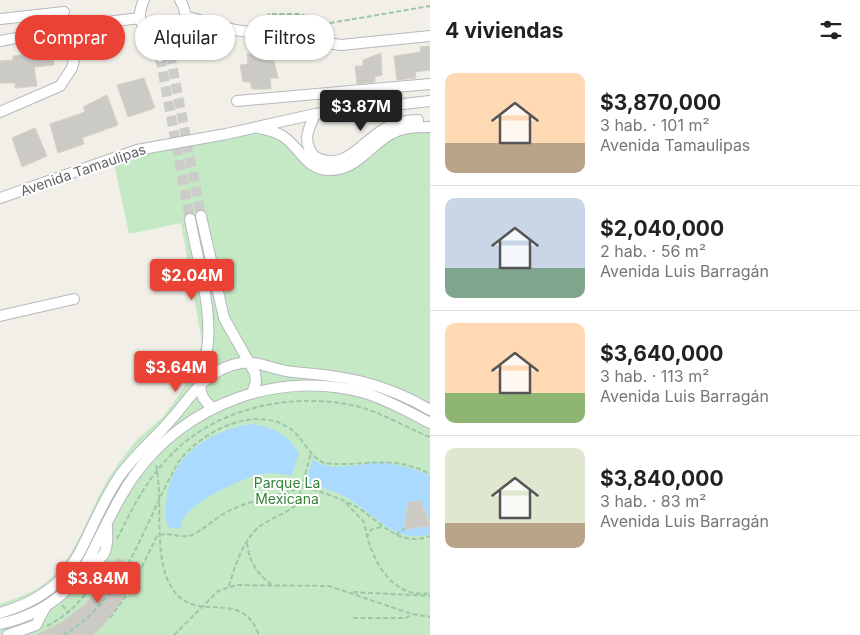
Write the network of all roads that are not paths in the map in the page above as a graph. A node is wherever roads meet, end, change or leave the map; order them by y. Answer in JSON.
{"nodes":[{"id":1,"x":144,"y":0,"type":"edge"},
{"id":2,"x":180,"y":0,"type":"edge"},
{"id":3,"x":64,"y":12,"type":"dead end"},
{"id":4,"x":140,"y":15,"type":"edge"},
{"id":5,"x":185,"y":15,"type":"edge"},
{"id":6,"x":0,"y":19,"type":"edge"},
{"id":7,"x":235,"y":29,"type":"edge"},
{"id":8,"x":430,"y":36,"type":"edge"},
{"id":9,"x":15,"y":37,"type":"edge"},
{"id":10,"x":0,"y":40,"type":"edge"},
{"id":11,"x":74,"y":60,"type":"edge"},
{"id":12,"x":430,"y":84,"type":"edge"},
{"id":13,"x":237,"y":101,"type":"dead end"},
{"id":14,"x":430,"y":101,"type":"edge"},
{"id":15,"x":1,"y":113,"type":"edge"},
{"id":16,"x":315,"y":114,"type":"junction"},
{"id":17,"x":430,"y":121,"type":"edge"},
{"id":18,"x":255,"y":127,"type":"junction"},
{"id":19,"x":430,"y":127,"type":"edge"},
{"id":20,"x":0,"y":198,"type":"edge"},
{"id":21,"x":201,"y":216,"type":"tunnel mouth"},
{"id":22,"x":190,"y":219,"type":"tunnel mouth"},
{"id":23,"x":74,"y":299,"type":"dead end"},
{"id":24,"x":0,"y":316,"type":"edge"},
{"id":25,"x":249,"y":363,"type":"junction"},
{"id":26,"x":199,"y":384,"type":"junction"},
{"id":27,"x":252,"y":393,"type":"junction"},
{"id":28,"x":213,"y":408,"type":"junction"},
{"id":29,"x":430,"y":410,"type":"edge"},
{"id":30,"x":430,"y":423,"type":"edge"},
{"id":31,"x":52,"y":601,"type":"junction"},
{"id":32,"x":0,"y":613,"type":"edge"},
{"id":33,"x":0,"y":624,"type":"edge"},
{"id":34,"x":8,"y":635,"type":"edge"}],
"edges":[{"from":1,"to":4,"type":"street"},
{"from":2,"to":5,"type":"street"},
{"from":3,"to":6,"type":"street"},
{"from":7,"to":8,"type":"street"},
{"from":9,"to":10,"type":"street"},
{"from":11,"to":15,"type":"street"},
{"from":12,"to":13,"type":"street"},
{"from":14,"to":16,"type":"street","name":"Avenida Tamaulipas"},
{"from":16,"to":17,"type":"street"},
{"from":16,"to":18,"type":"street","name":"Avenida Tamaulipas"},
{"from":18,"to":19,"type":"street","name":"Avenida Tamaulipas"},
{"from":18,"to":20,"type":"street","name":"Avenida Tamaulipas"},
{"from":21,"to":25,"type":"street"},
{"from":22,"to":26,"type":"street"},
{"from":23,"to":24,"type":"street"},
{"from":25,"to":26,"type":"street"},
{"from":25,"to":27,"type":"street"},
{"from":25,"to":29,"type":"street"},
{"from":26,"to":28,"type":"street"},
{"from":26,"to":31,"type":"street"},
{"from":27,"to":28,"type":"street"},
{"from":27,"to":30,"type":"street"},
{"from":28,"to":31,"type":"street"},
{"from":31,"to":32,"type":"street"},
{"from":31,"to":33,"type":"street"},
{"from":31,"to":34,"type":"street"}]}
